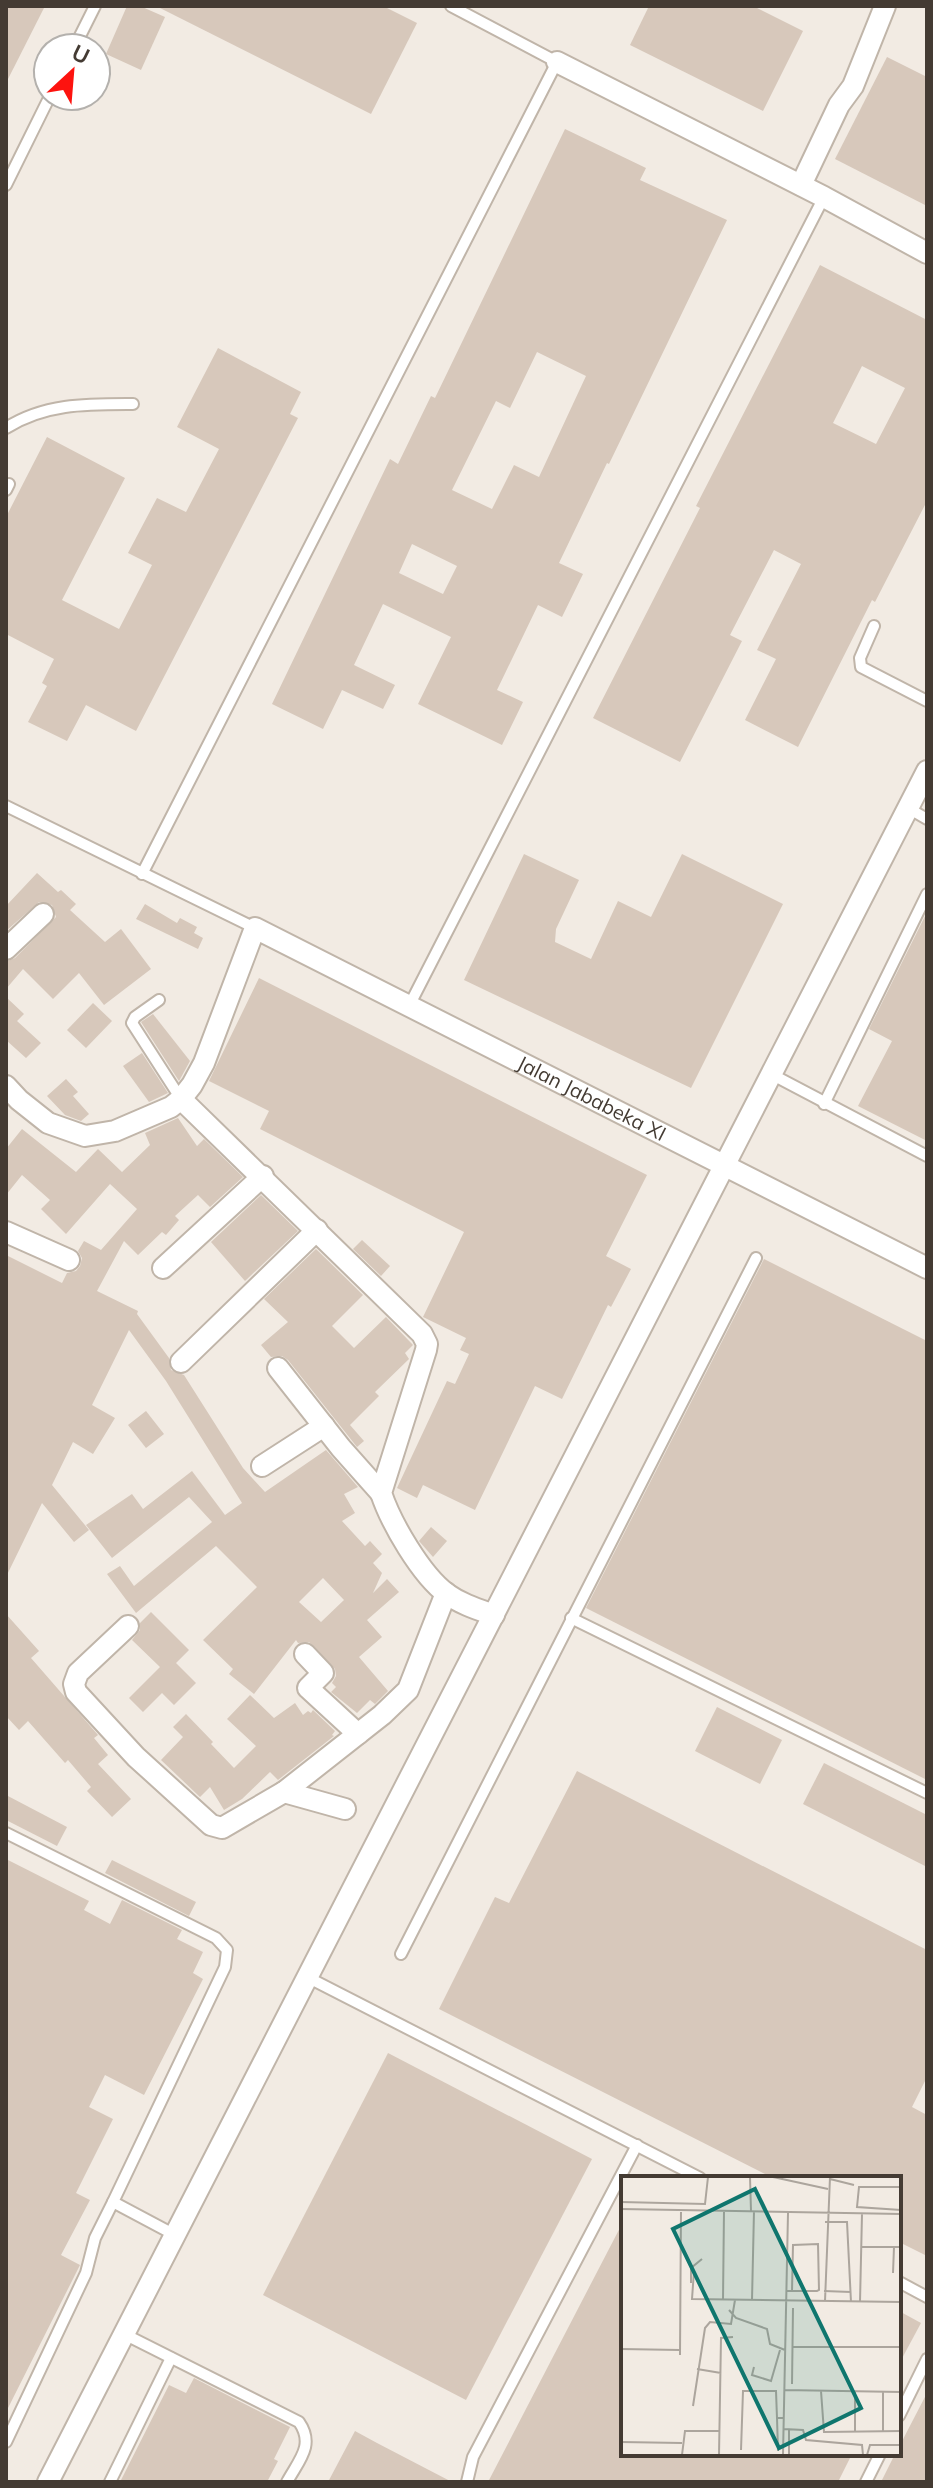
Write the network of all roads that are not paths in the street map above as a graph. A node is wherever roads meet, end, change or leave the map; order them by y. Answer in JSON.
{"nodes":[{"id":1,"x":95,"y":6,"type":"edge"},
{"id":2,"x":451,"y":6,"type":"edge"},
{"id":3,"x":885,"y":6,"type":"edge"},
{"id":4,"x":82,"y":32,"type":"edge"},
{"id":5,"x":557,"y":62,"type":"junction"},
{"id":6,"x":42,"y":112,"type":"edge"},
{"id":7,"x":6,"y":185,"type":"edge"},
{"id":8,"x":801,"y":185,"type":"junction"},
{"id":9,"x":824,"y":197,"type":"junction"},
{"id":10,"x":927,"y":253,"type":"edge"},
{"id":11,"x":133,"y":404,"type":"dead end"},
{"id":12,"x":6,"y":428,"type":"edge"},
{"id":13,"x":874,"y":626,"type":"dead end"},
{"id":14,"x":927,"y":701,"type":"edge"},
{"id":15,"x":927,"y":771,"type":"edge"},
{"id":16,"x":6,"y":806,"type":"edge"},
{"id":17,"x":908,"y":808,"type":"junction"},
{"id":18,"x":927,"y":819,"type":"edge"},
{"id":19,"x":142,"y":874,"type":"junction"},
{"id":20,"x":927,"y":894,"type":"edge"},
{"id":21,"x":43,"y":914,"type":"dead end"},
{"id":22,"x":255,"y":928,"type":"junction"},
{"id":23,"x":6,"y":949,"type":"edge"},
{"id":24,"x":159,"y":1000,"type":"dead end"},
{"id":25,"x":409,"y":1006,"type":"junction"},
{"id":26,"x":771,"y":1074,"type":"junction"},
{"id":27,"x":181,"y":1099,"type":"junction"},
{"id":28,"x":10,"y":1100,"type":"edge"},
{"id":29,"x":824,"y":1104,"type":"junction"},
{"id":30,"x":927,"y":1156,"type":"edge"},
{"id":31,"x":724,"y":1165,"type":"junction"},
{"id":32,"x":263,"y":1176,"type":"junction"},
{"id":33,"x":317,"y":1230,"type":"junction"},
{"id":34,"x":6,"y":1232,"type":"edge"},
{"id":35,"x":756,"y":1258,"type":"dead end"},
{"id":36,"x":69,"y":1260,"type":"dead end"},
{"id":37,"x":163,"y":1268,"type":"dead end"},
{"id":38,"x":927,"y":1268,"type":"edge"},
{"id":39,"x":181,"y":1362,"type":"dead end"},
{"id":40,"x":278,"y":1368,"type":"dead end"},
{"id":41,"x":324,"y":1426,"type":"junction"},
{"id":42,"x":262,"y":1466,"type":"dead end"},
{"id":43,"x":381,"y":1493,"type":"junction"},
{"id":44,"x":446,"y":1593,"type":"junction"},
{"id":45,"x":494,"y":1615,"type":"junction"},
{"id":46,"x":571,"y":1618,"type":"junction"},
{"id":47,"x":128,"y":1626,"type":"dead end"},
{"id":48,"x":305,"y":1654,"type":"dead end"},
{"id":49,"x":358,"y":1734,"type":"junction"},
{"id":50,"x":284,"y":1792,"type":"junction"},
{"id":51,"x":927,"y":1793,"type":"edge"},
{"id":52,"x":345,"y":1809,"type":"dead end"},
{"id":53,"x":6,"y":1833,"type":"edge"},
{"id":54,"x":401,"y":1954,"type":"dead end"},
{"id":55,"x":307,"y":1977,"type":"junction"},
{"id":56,"x":637,"y":2145,"type":"junction"},
{"id":57,"x":696,"y":2176,"type":"edge"},
{"id":58,"x":113,"y":2202,"type":"junction"},
{"id":59,"x":175,"y":2235,"type":"junction"},
{"id":60,"x":901,"y":2283,"type":"edge"},
{"id":61,"x":927,"y":2297,"type":"edge"},
{"id":62,"x":124,"y":2334,"type":"junction"},
{"id":63,"x":171,"y":2358,"type":"junction"},
{"id":64,"x":927,"y":2359,"type":"edge"},
{"id":65,"x":901,"y":2412,"type":"edge"},
{"id":66,"x":6,"y":2442,"type":"edge"},
{"id":67,"x":879,"y":2456,"type":"edge"},
{"id":68,"x":48,"y":2482,"type":"edge"},
{"id":69,"x":110,"y":2482,"type":"edge"},
{"id":70,"x":287,"y":2482,"type":"edge"},
{"id":71,"x":467,"y":2482,"type":"edge"},
{"id":72,"x":866,"y":2482,"type":"edge"}],
"edges":[{"from":1,"to":4,"type":"lane"},
{"from":2,"to":5,"type":"lane"},
{"from":3,"to":8,"type":"street"},
{"from":5,"to":8,"type":"street"},
{"from":5,"to":19,"type":"lane"},
{"from":6,"to":7,"type":"lane"},
{"from":8,"to":9,"type":"street"},
{"from":9,"to":10,"type":"street"},
{"from":9,"to":25,"type":"lane"},
{"from":11,"to":12,"type":"lane"},
{"from":13,"to":14,"type":"lane"},
{"from":15,"to":17,"type":"street"},
{"from":16,"to":19,"type":"lane"},
{"from":17,"to":18,"type":"lane"},
{"from":17,"to":26,"type":"street"},
{"from":19,"to":22,"type":"lane"},
{"from":20,"to":29,"type":"lane"},
{"from":21,"to":23,"type":"street"},
{"from":22,"to":25,"type":"street","name":"Jalan Jababeka XI"},
{"from":22,"to":27,"type":"street"},
{"from":24,"to":27,"type":"lane"},
{"from":25,"to":31,"type":"street","name":"Jalan Jababeka XI"},
{"from":26,"to":29,"type":"lane"},
{"from":26,"to":31,"type":"street"},
{"from":27,"to":28,"type":"street"},
{"from":27,"to":32,"type":"street"},
{"from":29,"to":30,"type":"lane"},
{"from":31,"to":38,"type":"street","name":"Jalan Jababeka XI"},
{"from":31,"to":45,"type":"street"},
{"from":32,"to":33,"type":"street"},
{"from":32,"to":37,"type":"street"},
{"from":33,"to":39,"type":"street"},
{"from":33,"to":43,"type":"street"},
{"from":34,"to":36,"type":"street"},
{"from":35,"to":46,"type":"lane"},
{"from":40,"to":41,"type":"street"},
{"from":41,"to":42,"type":"street"},
{"from":41,"to":43,"type":"street"},
{"from":43,"to":44,"type":"street"},
{"from":44,"to":45,"type":"street"},
{"from":44,"to":49,"type":"street"},
{"from":45,"to":55,"type":"street"},
{"from":46,"to":51,"type":"lane"},
{"from":46,"to":54,"type":"lane"},
{"from":47,"to":50,"type":"street"},
{"from":48,"to":49,"type":"street"},
{"from":49,"to":50,"type":"street"},
{"from":50,"to":52,"type":"street"},
{"from":53,"to":58,"type":"lane"},
{"from":55,"to":56,"type":"lane"},
{"from":55,"to":59,"type":"street"},
{"from":56,"to":57,"type":"lane"},
{"from":56,"to":71,"type":"lane"},
{"from":58,"to":59,"type":"lane"},
{"from":58,"to":66,"type":"lane"},
{"from":59,"to":62,"type":"street"},
{"from":60,"to":61,"type":"lane"},
{"from":62,"to":63,"type":"lane"},
{"from":62,"to":68,"type":"street"},
{"from":63,"to":69,"type":"lane"},
{"from":63,"to":70,"type":"lane"},
{"from":64,"to":65,"type":"lane"},
{"from":67,"to":72,"type":"lane"}]}
